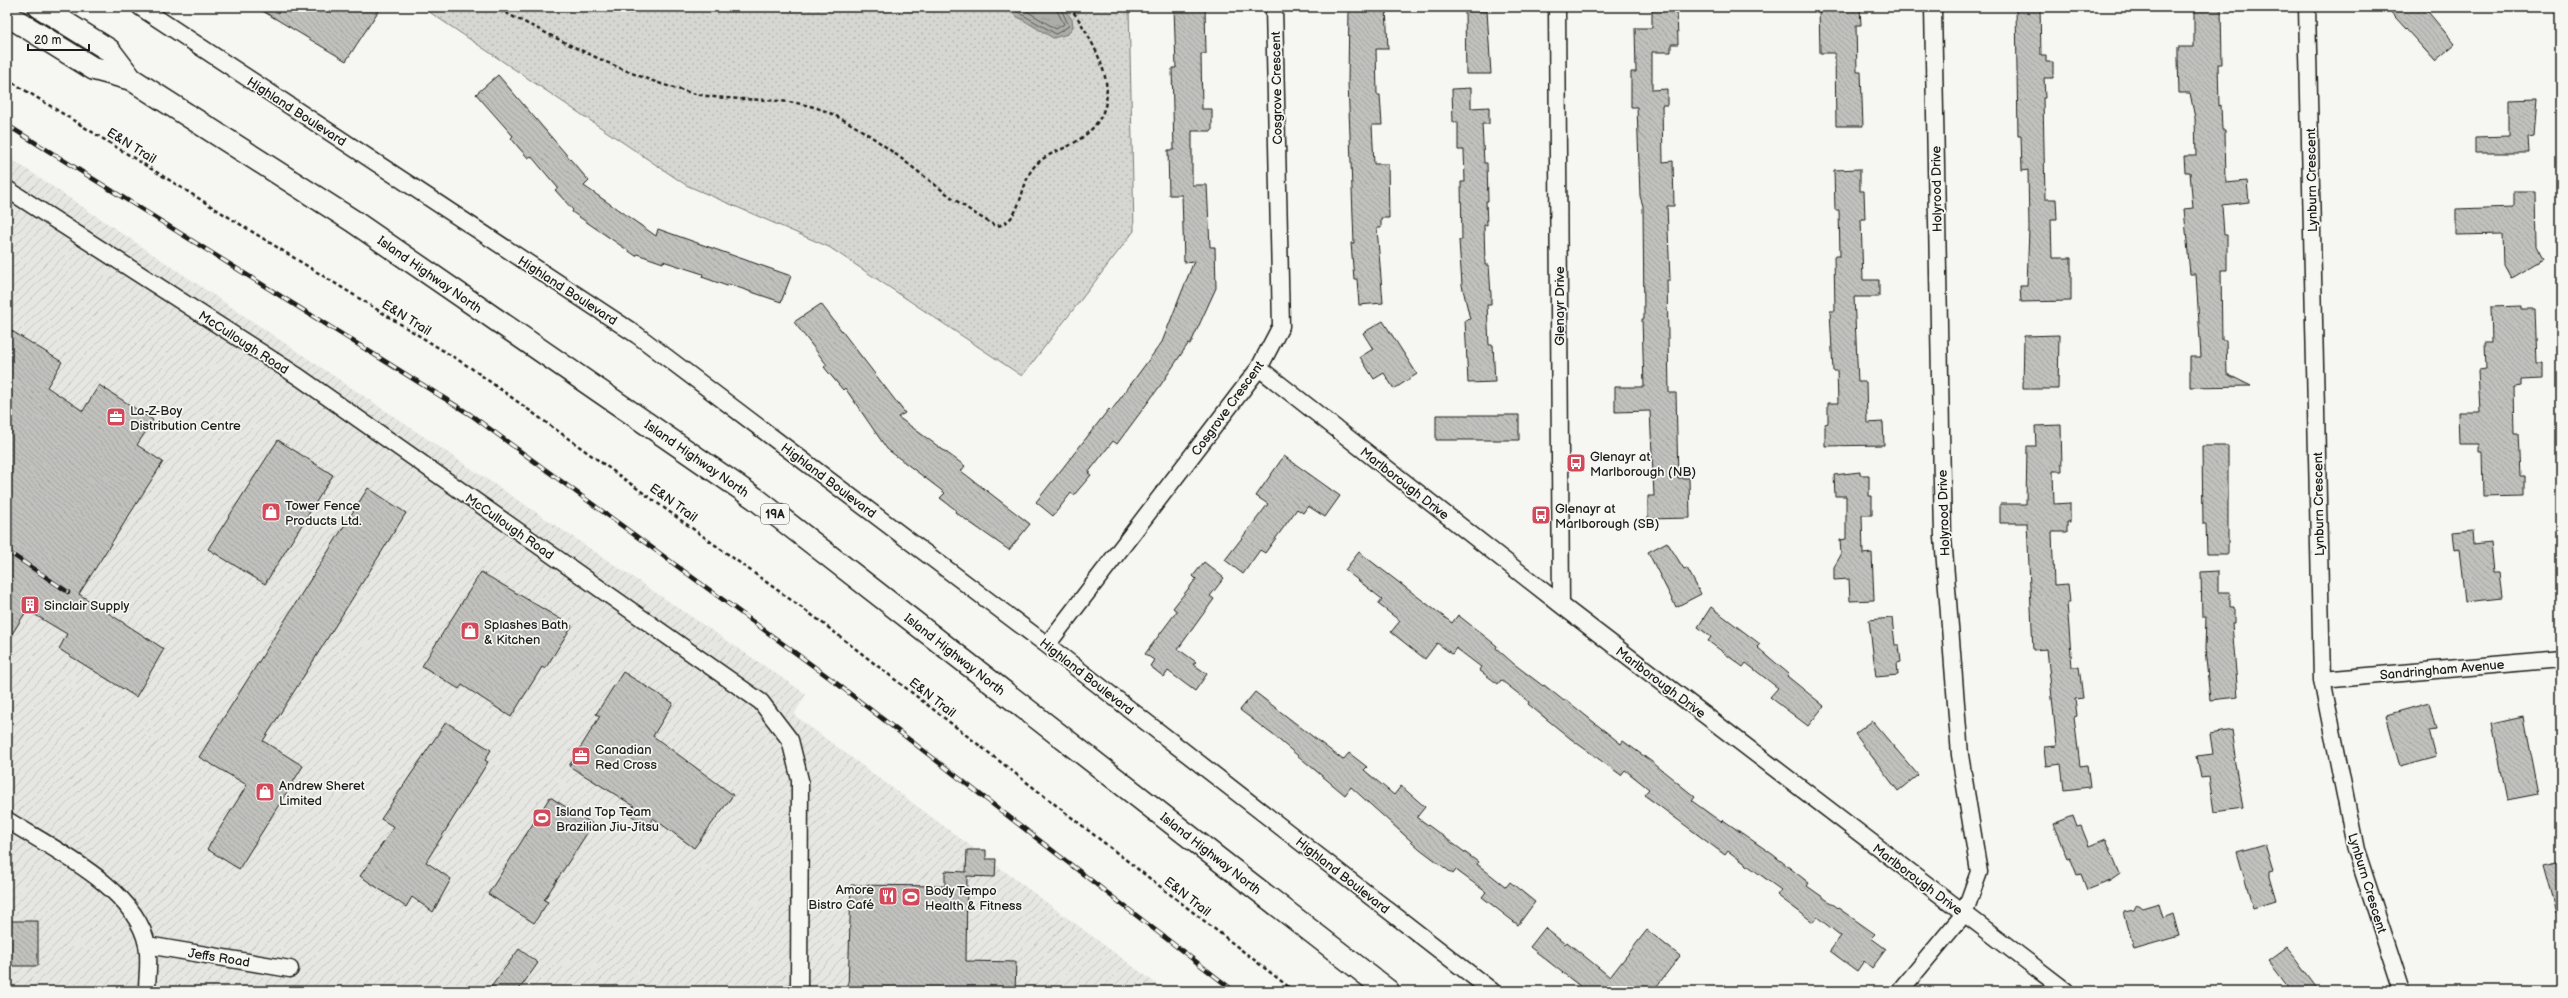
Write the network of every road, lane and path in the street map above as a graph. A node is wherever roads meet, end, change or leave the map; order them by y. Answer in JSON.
{"nodes":[{"id":1,"x":40,"y":7,"type":"edge"},
{"id":2,"x":140,"y":7,"type":"edge"},
{"id":3,"x":493,"y":7,"type":"edge"},
{"id":4,"x":1070,"y":7,"type":"edge"},
{"id":5,"x":1274,"y":7,"type":"edge"},
{"id":6,"x":1557,"y":7,"type":"edge"},
{"id":7,"x":1933,"y":7,"type":"edge"},
{"id":8,"x":2307,"y":7,"type":"edge"},
{"id":9,"x":7,"y":15,"type":"edge"},
{"id":10,"x":7,"y":79,"type":"edge"},
{"id":11,"x":131,"y":79,"type":"junction"},
{"id":12,"x":7,"y":189,"type":"edge"},
{"id":13,"x":1259,"y":368,"type":"junction"},
{"id":14,"x":1561,"y":605,"type":"junction"},
{"id":15,"x":1047,"y":645,"type":"junction"},
{"id":16,"x":2561,"y":659,"type":"edge"},
{"id":17,"x":2322,"y":680,"type":"junction"},
{"id":18,"x":7,"y":820,"type":"edge"},
{"id":19,"x":1964,"y":914,"type":"junction"},
{"id":20,"x":147,"y":945,"type":"junction"},
{"id":21,"x":290,"y":969,"type":"dead end"},
{"id":22,"x":147,"y":991,"type":"edge"},
{"id":23,"x":800,"y":991,"type":"edge"},
{"id":24,"x":1294,"y":991,"type":"edge"},
{"id":25,"x":1388,"y":991,"type":"edge"},
{"id":26,"x":1492,"y":991,"type":"edge"},
{"id":27,"x":1900,"y":991,"type":"edge"},
{"id":28,"x":2066,"y":991,"type":"edge"},
{"id":29,"x":2402,"y":991,"type":"edge"}],
"edges":[{"from":1,"to":11,"type":"main road","name":"Island Highway North","number":"19A"},
{"from":2,"to":15,"type":"street","name":"Highland Boulevard"},
{"from":3,"to":4,"type":"path"},
{"from":5,"to":13,"type":"street","name":"Cosgrove Crescent"},
{"from":6,"to":14,"type":"street","name":"Glenayr Drive"},
{"from":7,"to":19,"type":"street","name":"Holyrood Drive"},
{"from":8,"to":17,"type":"street","name":"Lynburn Crescent"},
{"from":9,"to":11,"type":"main road","name":"Island Highway North","number":"19A"},
{"from":10,"to":24,"type":"path","name":"E&N Trail"},
{"from":11,"to":25,"type":"main road","name":"Island Highway North","number":"19A"},
{"from":12,"to":23,"type":"street","name":"McCullough Road"},
{"from":13,"to":14,"type":"street","name":"Marlborough Drive"},
{"from":13,"to":15,"type":"street","name":"Cosgrove Crescent"},
{"from":14,"to":19,"type":"street","name":"Marlborough Drive"},
{"from":15,"to":26,"type":"street","name":"Highland Boulevard"},
{"from":16,"to":17,"type":"street","name":"Sandringham Avenue"},
{"from":17,"to":29,"type":"street","name":"Lynburn Crescent"},
{"from":18,"to":20,"type":"street"},
{"from":19,"to":27,"type":"street","name":"Holyrood Drive"},
{"from":19,"to":28,"type":"street","name":"Marlborough Drive"},
{"from":20,"to":21,"type":"street","name":"Jeffs Road"},
{"from":20,"to":22,"type":"street"}]}
